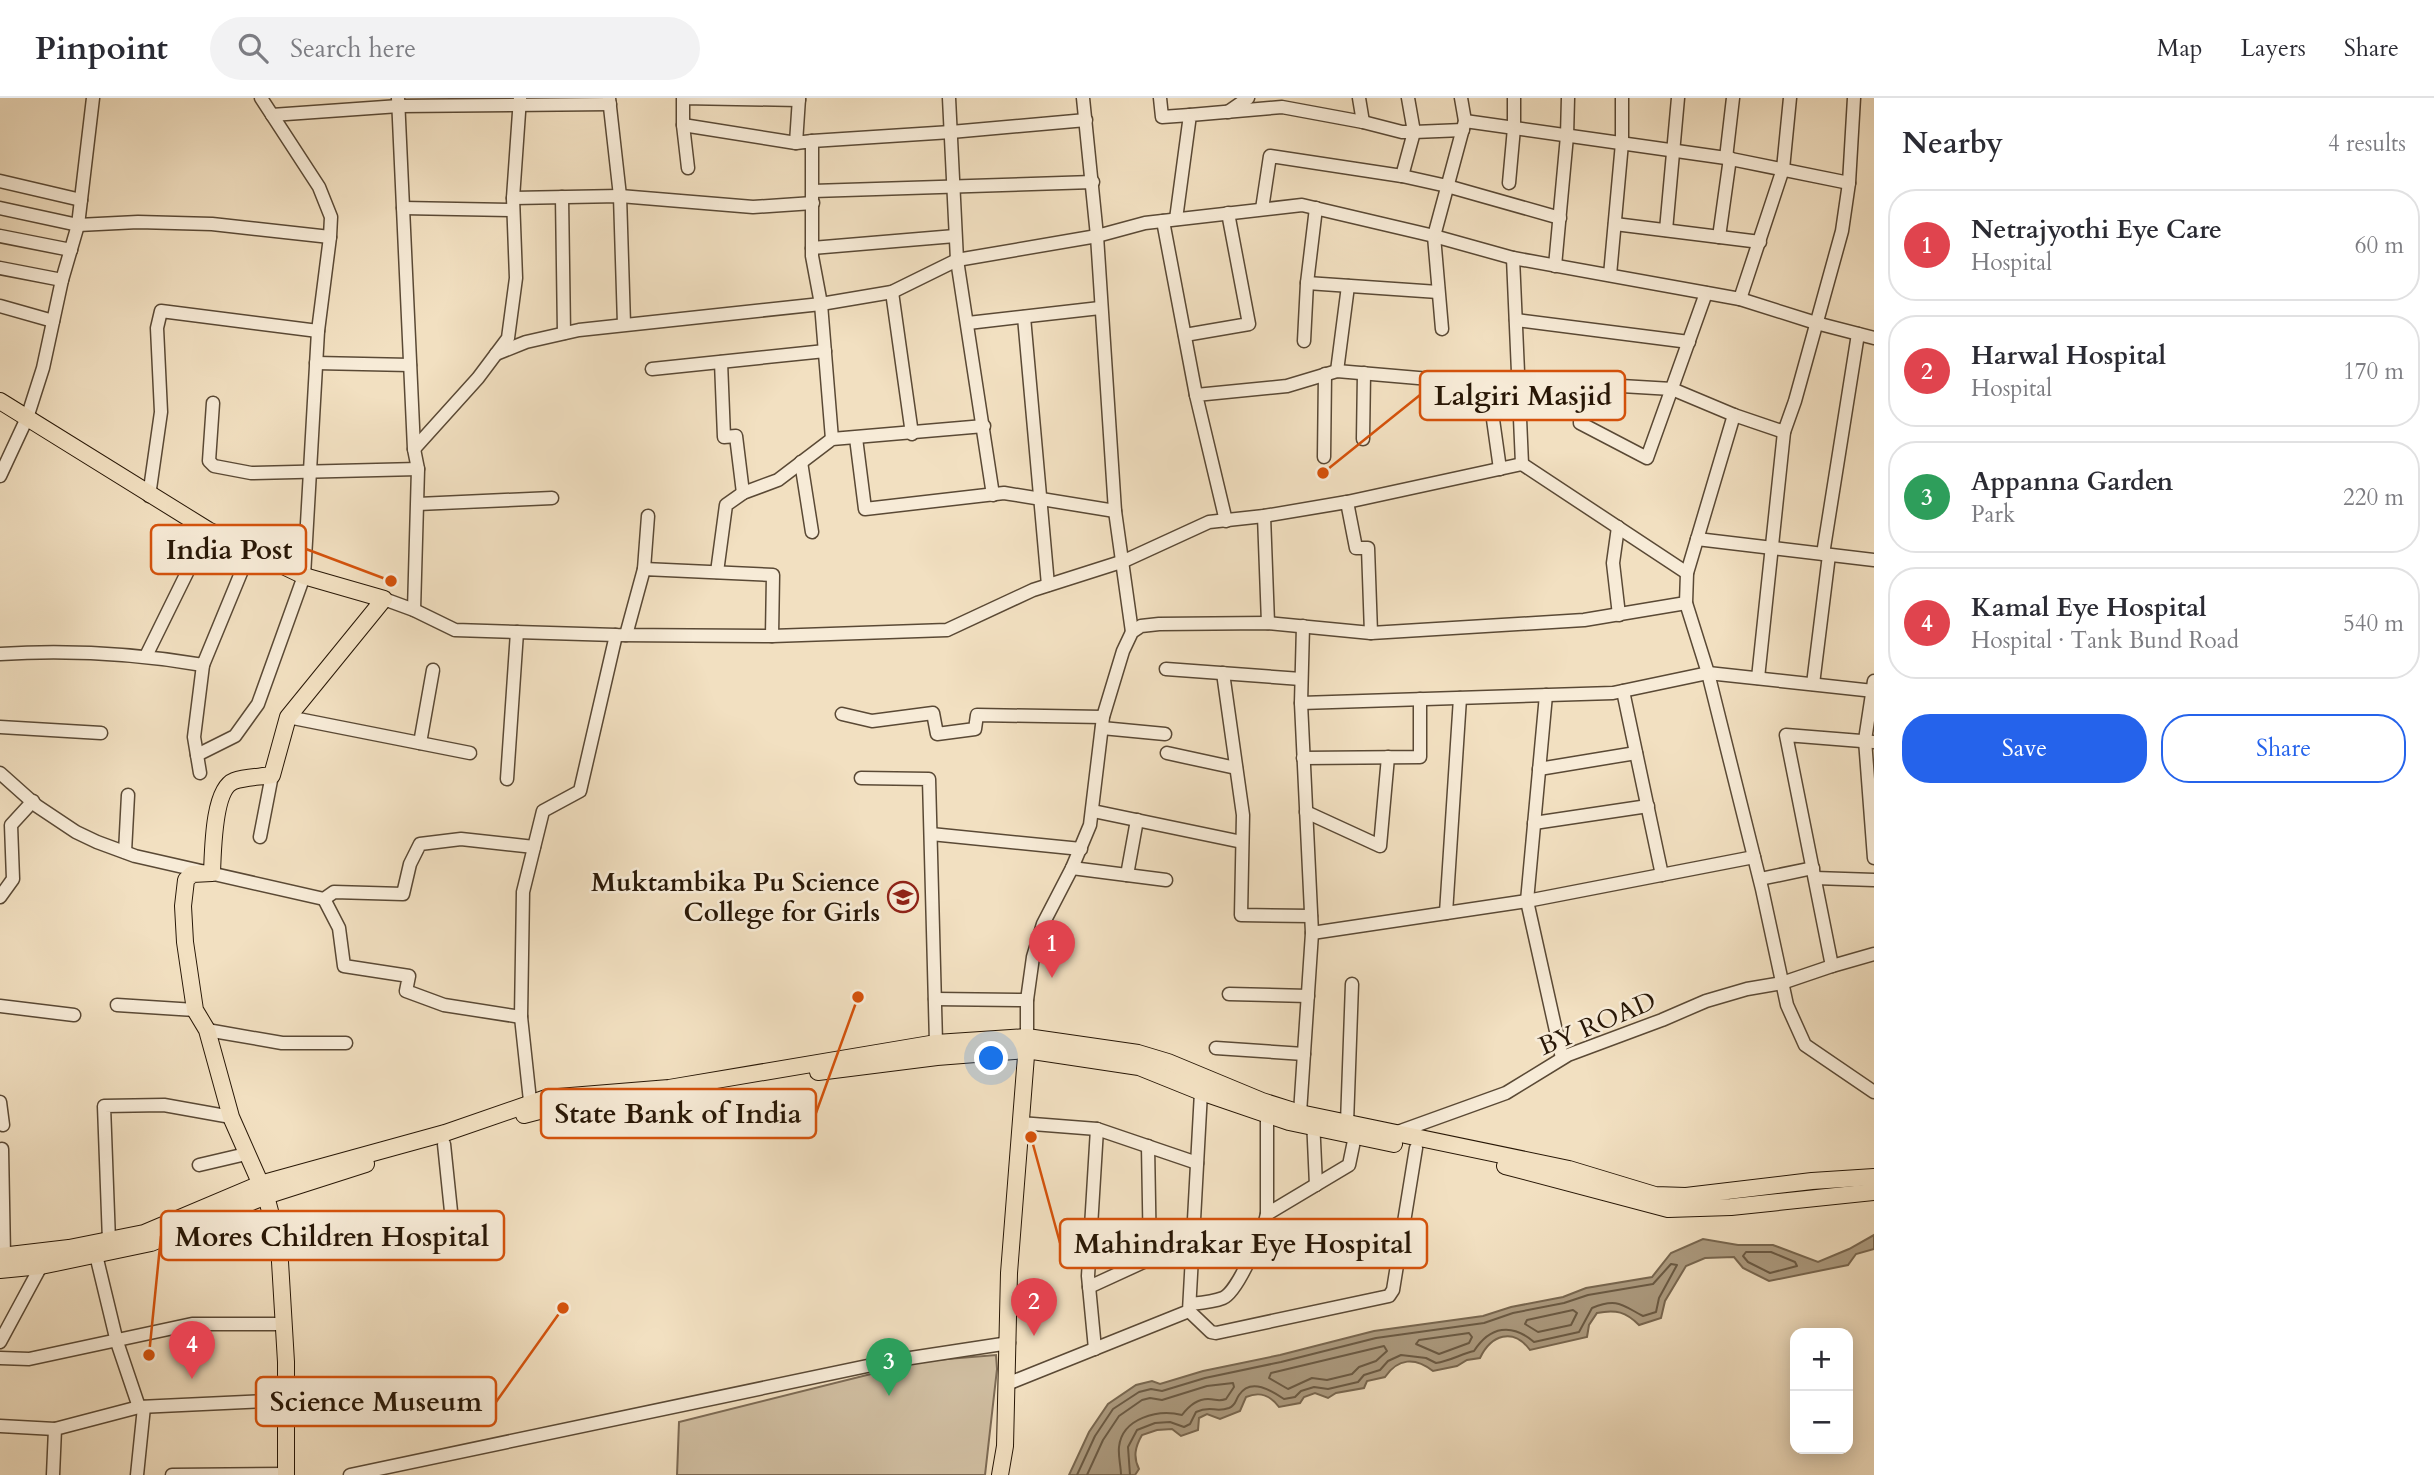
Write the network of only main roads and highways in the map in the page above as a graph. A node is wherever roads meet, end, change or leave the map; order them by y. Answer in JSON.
{"nodes":[{"id":1,"x":0,"y":401,"type":"edge"},
{"id":2,"x":1027,"y":1044,"type":"junction"},
{"id":3,"x":531,"y":1107,"type":"junction"},
{"id":4,"x":1309,"y":1119,"type":"junction"},
{"id":5,"x":1351,"y":1129,"type":"junction"},
{"id":6,"x":1874,"y":1177,"type":"edge"},
{"id":7,"x":263,"y":1190,"type":"junction"},
{"id":8,"x":1874,"y":1192,"type":"edge"},
{"id":9,"x":1,"y":1260,"type":"edge"},
{"id":10,"x":286,"y":1475,"type":"edge"},
{"id":11,"x":1000,"y":1475,"type":"edge"}],
"edges":[{"from":1,"to":7,"type":"main road"},
{"from":2,"to":3,"type":"main road"},
{"from":2,"to":3,"type":"main road"},
{"from":2,"to":4,"type":"main road"},
{"from":2,"to":4,"type":"main road"},
{"from":2,"to":11,"type":"main road"},
{"from":3,"to":7,"type":"main road"},
{"from":3,"to":7,"type":"main road"},
{"from":4,"to":5,"type":"main road"},
{"from":5,"to":6,"type":"main road"},
{"from":5,"to":8,"type":"main road"},
{"from":7,"to":9,"type":"main road"},
{"from":7,"to":9,"type":"main road"},
{"from":7,"to":10,"type":"main road"}]}
